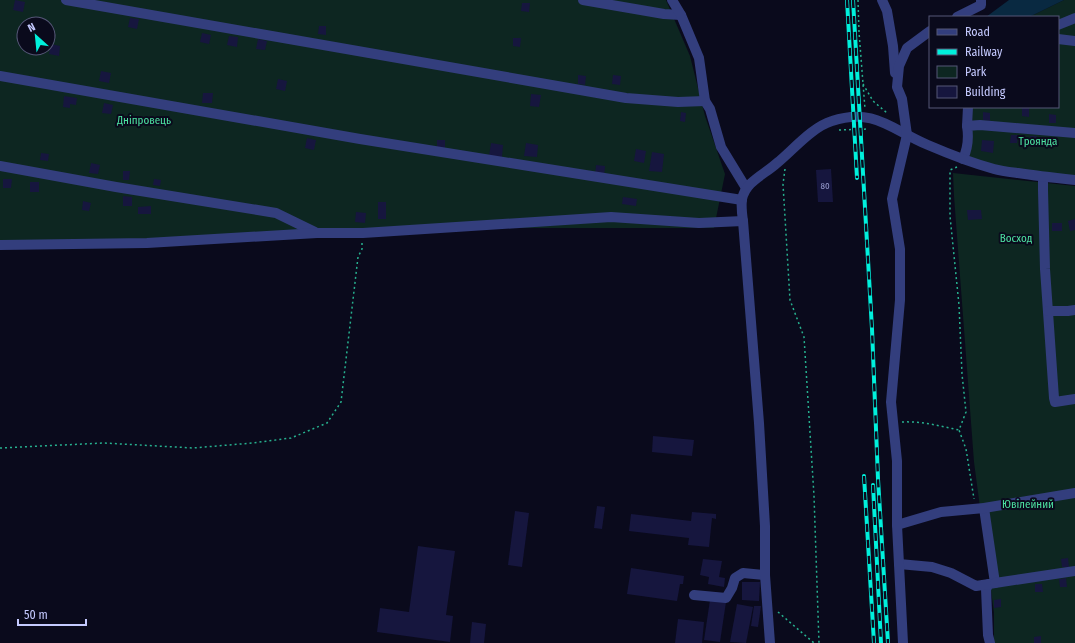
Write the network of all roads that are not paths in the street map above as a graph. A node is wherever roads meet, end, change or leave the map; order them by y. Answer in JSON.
{"nodes":[{"id":1,"x":66,"y":0,"type":"edge"},
{"id":2,"x":583,"y":0,"type":"edge"},
{"id":3,"x":672,"y":0,"type":"edge"},
{"id":4,"x":882,"y":0,"type":"edge"},
{"id":5,"x":984,"y":2,"type":"edge"},
{"id":6,"x":681,"y":15,"type":"junction"},
{"id":7,"x":960,"y":16,"type":"edge"},
{"id":8,"x":1075,"y":18,"type":"edge"},
{"id":9,"x":1059,"y":25,"type":"edge"},
{"id":10,"x":929,"y":32,"type":"edge"},
{"id":11,"x":1059,"y":39,"type":"edge"},
{"id":12,"x":1075,"y":41,"type":"edge"},
{"id":13,"x":0,"y":76,"type":"edge"},
{"id":14,"x":897,"y":87,"type":"junction"},
{"id":15,"x":705,"y":101,"type":"junction"},
{"id":16,"x":968,"y":108,"type":"edge"},
{"id":17,"x":967,"y":126,"type":"junction"},
{"id":18,"x":1075,"y":133,"type":"edge"},
{"id":19,"x":907,"y":135,"type":"junction"},
{"id":20,"x":962,"y":162,"type":"junction"},
{"id":21,"x":0,"y":166,"type":"edge"},
{"id":22,"x":1043,"y":177,"type":"junction"},
{"id":23,"x":1075,"y":180,"type":"edge"},
{"id":24,"x":746,"y":188,"type":"junction"},
{"id":25,"x":742,"y":200,"type":"junction"},
{"id":26,"x":743,"y":221,"type":"junction"},
{"id":27,"x":317,"y":233,"type":"junction"},
{"id":28,"x":0,"y":245,"type":"edge"},
{"id":29,"x":1075,"y":310,"type":"edge"},
{"id":30,"x":1048,"y":311,"type":"junction"},
{"id":31,"x":1075,"y":399,"type":"edge"},
{"id":32,"x":1075,"y":493,"type":"edge"},
{"id":33,"x":980,"y":508,"type":"junction"},
{"id":34,"x":896,"y":525,"type":"junction"},
{"id":35,"x":899,"y":564,"type":"junction"},
{"id":36,"x":1075,"y":571,"type":"edge"},
{"id":37,"x":765,"y":575,"type":"junction"},
{"id":38,"x":992,"y":583,"type":"junction"},
{"id":39,"x":694,"y":595,"type":"dead end"},
{"id":40,"x":770,"y":643,"type":"edge"},
{"id":41,"x":903,"y":643,"type":"edge"},
{"id":42,"x":990,"y":643,"type":"edge"}],
"edges":[{"from":1,"to":15,"type":"street"},
{"from":2,"to":6,"type":"street"},
{"from":3,"to":6,"type":"street"},
{"from":4,"to":14,"type":"street"},
{"from":5,"to":7,"type":"street"},
{"from":6,"to":15,"type":"street"},
{"from":8,"to":9,"type":"street"},
{"from":10,"to":14,"type":"street"},
{"from":11,"to":12,"type":"street"},
{"from":13,"to":25,"type":"street"},
{"from":14,"to":19,"type":"street"},
{"from":15,"to":24,"type":"street"},
{"from":16,"to":17,"type":"street"},
{"from":17,"to":18,"type":"street"},
{"from":17,"to":20,"type":"street"},
{"from":19,"to":20,"type":"street"},
{"from":19,"to":24,"type":"street"},
{"from":19,"to":34,"type":"street"},
{"from":20,"to":22,"type":"street"},
{"from":21,"to":27,"type":"street"},
{"from":22,"to":23,"type":"street"},
{"from":22,"to":30,"type":"street"},
{"from":24,"to":25,"type":"street"},
{"from":25,"to":26,"type":"street"},
{"from":26,"to":27,"type":"street"},
{"from":26,"to":37,"type":"street"},
{"from":27,"to":28,"type":"street"},
{"from":29,"to":30,"type":"street"},
{"from":30,"to":31,"type":"street"},
{"from":32,"to":33,"type":"street"},
{"from":33,"to":34,"type":"street"},
{"from":33,"to":38,"type":"street"},
{"from":34,"to":35,"type":"street"},
{"from":35,"to":38,"type":"street"},
{"from":35,"to":41,"type":"street"},
{"from":36,"to":38,"type":"street"},
{"from":37,"to":39,"type":"street"},
{"from":37,"to":40,"type":"street"},
{"from":38,"to":42,"type":"street"}]}
